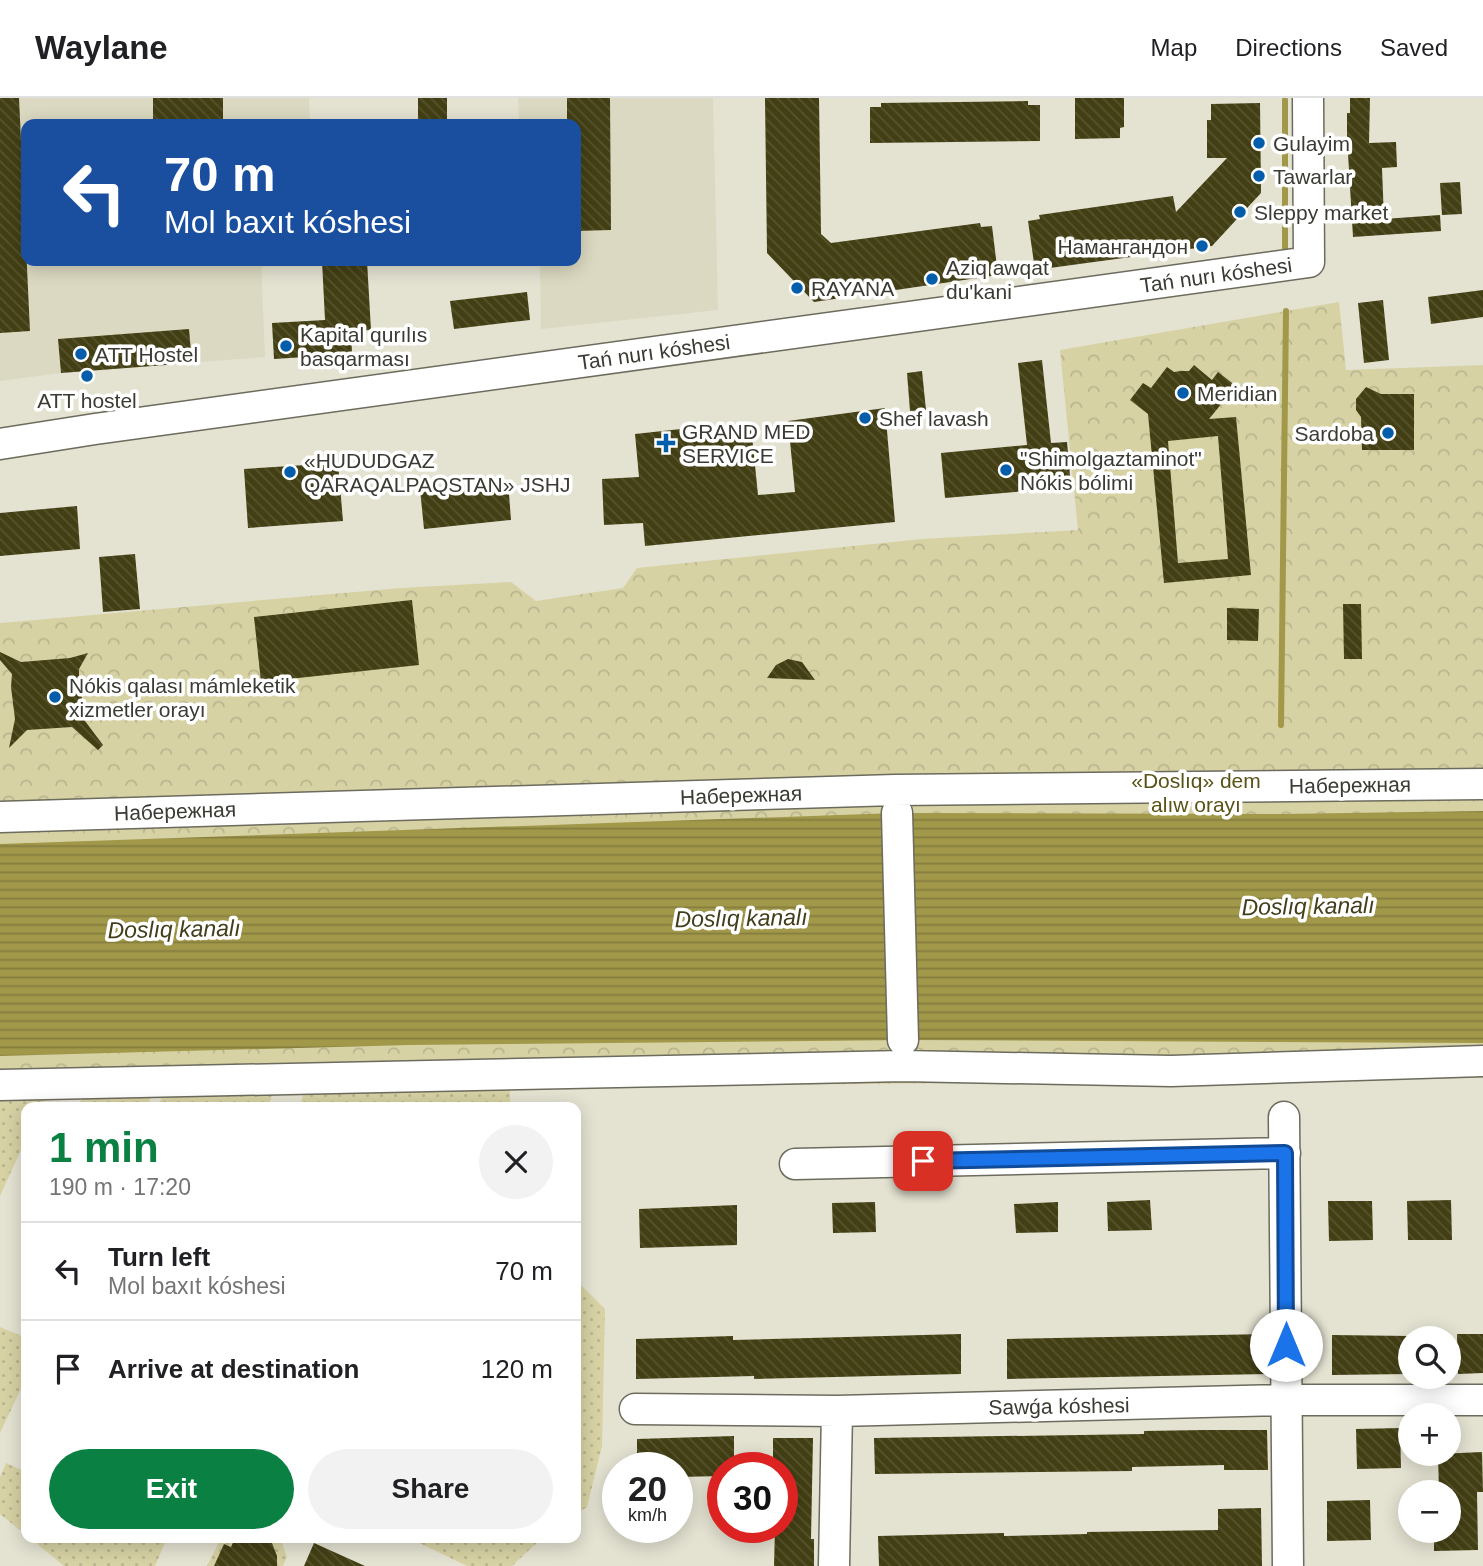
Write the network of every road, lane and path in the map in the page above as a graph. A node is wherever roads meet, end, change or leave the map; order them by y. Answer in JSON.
{"nodes":[{"id":1,"x":1308,"y":98,"type":"edge"},
{"id":2,"x":0,"y":444,"type":"edge"},
{"id":3,"x":1483,"y":783,"type":"edge"},
{"id":4,"x":897,"y":813,"type":"dead end"},
{"id":5,"x":0,"y":817,"type":"edge"},
{"id":6,"x":903,"y":1040,"type":"dead end"},
{"id":7,"x":1483,"y":1061,"type":"edge"},
{"id":8,"x":0,"y":1085,"type":"edge"},
{"id":9,"x":1284,"y":1117,"type":"dead end"},
{"id":10,"x":1285,"y":1153,"type":"junction"},
{"id":11,"x":794,"y":1164,"type":"dead end"},
{"id":12,"x":1287,"y":1400,"type":"junction"},
{"id":13,"x":1483,"y":1400,"type":"edge"},
{"id":14,"x":635,"y":1409,"type":"dead end"},
{"id":15,"x":837,"y":1411,"type":"junction"},
{"id":16,"x":834,"y":1566,"type":"edge"},
{"id":17,"x":1288,"y":1566,"type":"edge"}],
"edges":[{"from":1,"to":2,"type":"street","name":"Tań nurı kóshesi"},
{"from":3,"to":5,"type":"street","name":"Набережная"},
{"from":4,"to":6,"type":"street"},
{"from":7,"to":8,"type":"street"},
{"from":9,"to":10,"type":"street"},
{"from":10,"to":11,"type":"street"},
{"from":10,"to":12,"type":"street"},
{"from":12,"to":13,"type":"street","name":"Sawǵa kóshesi"},
{"from":12,"to":15,"type":"street","name":"Sawǵa kóshesi"},
{"from":12,"to":17,"type":"street"},
{"from":14,"to":15,"type":"street","name":"Sawǵa kóshesi"},
{"from":15,"to":16,"type":"street"}]}
